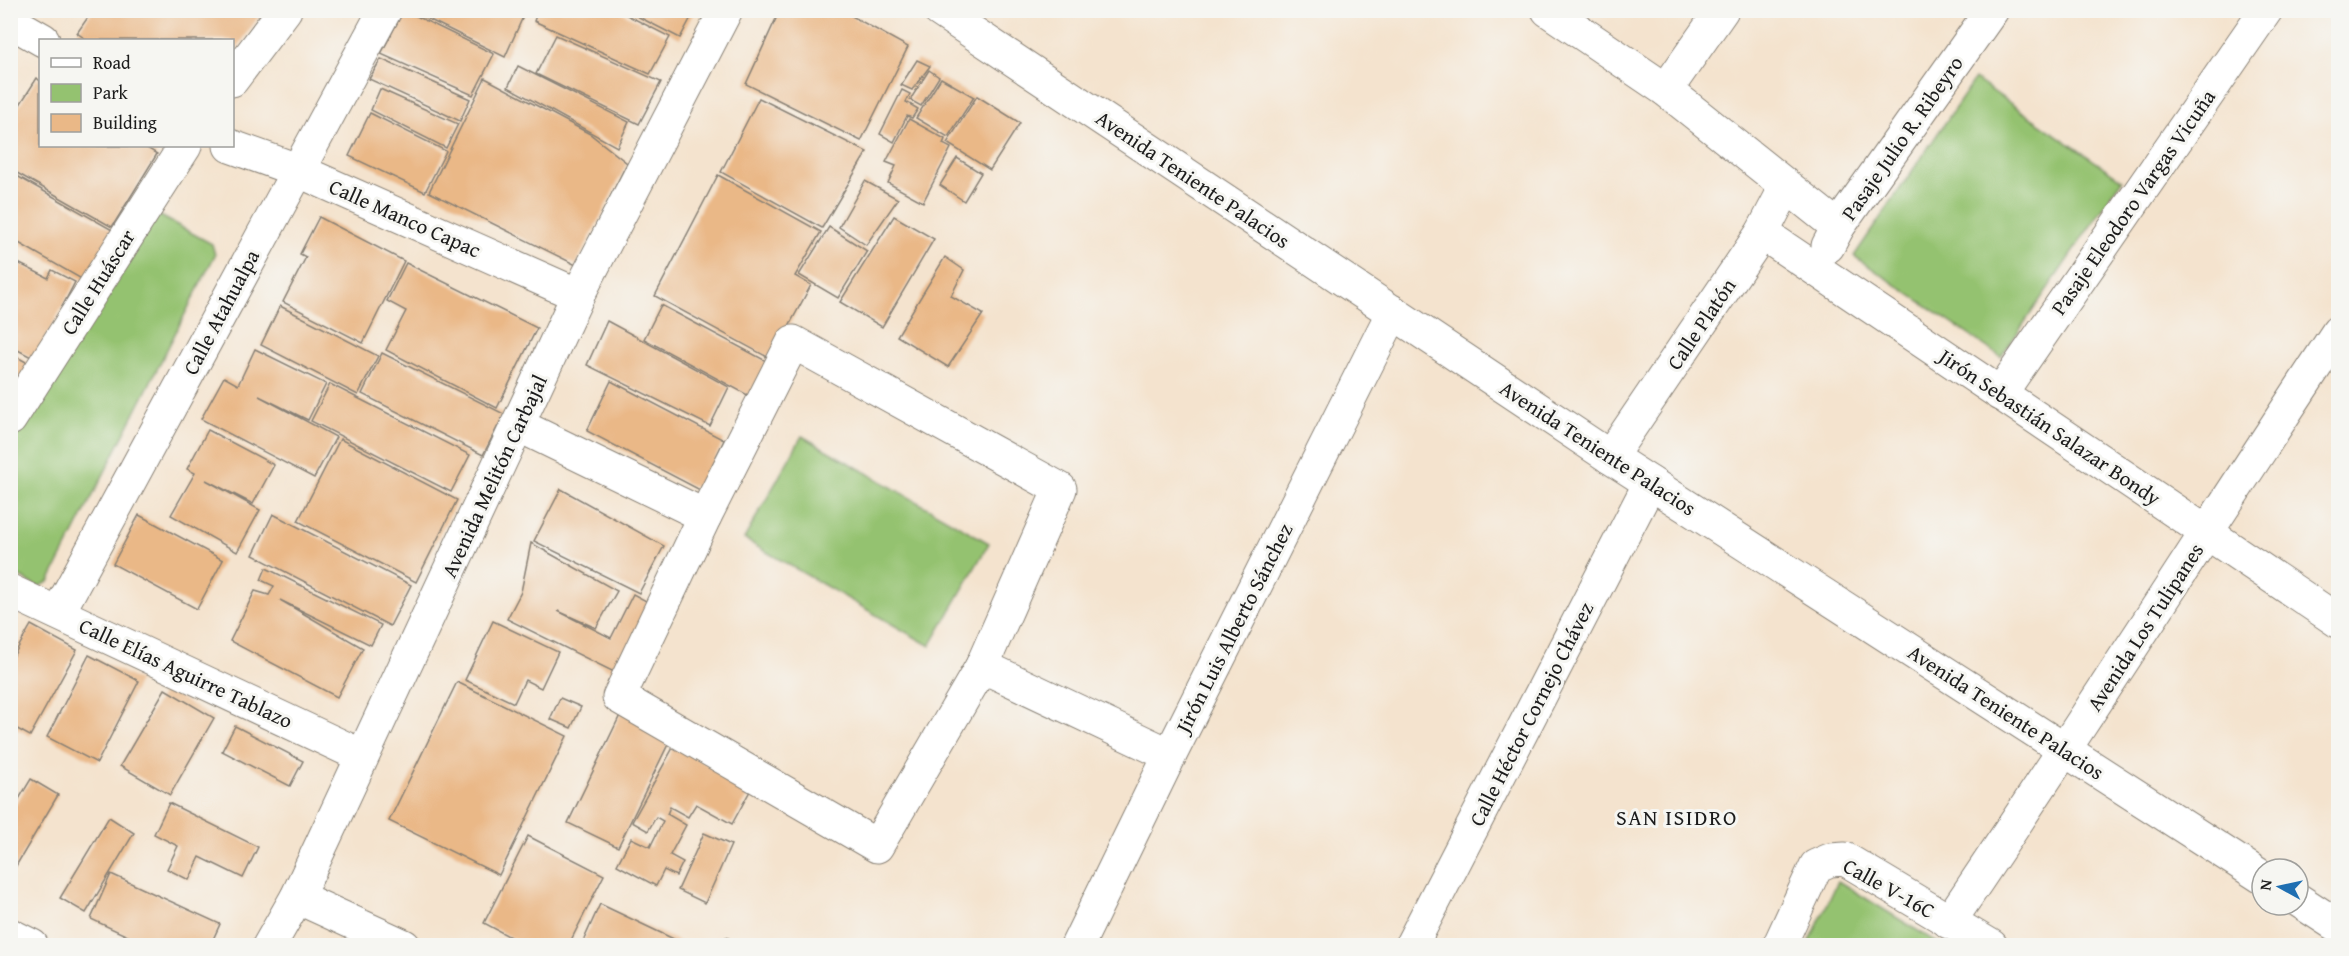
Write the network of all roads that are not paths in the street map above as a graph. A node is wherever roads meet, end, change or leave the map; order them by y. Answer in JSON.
{"nodes":[{"id":1,"x":17,"y":10,"type":"edge"},
{"id":2,"x":285,"y":10,"type":"edge"},
{"id":3,"x":385,"y":10,"type":"edge"},
{"id":4,"x":726,"y":10,"type":"edge"},
{"id":5,"x":939,"y":10,"type":"edge"},
{"id":6,"x":1548,"y":10,"type":"edge"},
{"id":7,"x":1722,"y":10,"type":"edge"},
{"id":8,"x":1992,"y":10,"type":"edge"},
{"id":9,"x":2266,"y":10,"type":"edge"},
{"id":10,"x":10,"y":20,"type":"edge"},
{"id":11,"x":41,"y":39,"type":"edge"},
{"id":12,"x":234,"y":77,"type":"edge"},
{"id":13,"x":1666,"y":90,"type":"junction"},
{"id":14,"x":184,"y":147,"type":"edge"},
{"id":15,"x":233,"y":147,"type":"edge"},
{"id":16,"x":297,"y":170,"type":"junction"},
{"id":17,"x":1786,"y":187,"type":"junction"},
{"id":18,"x":1838,"y":227,"type":"junction"},
{"id":19,"x":1762,"y":233,"type":"junction"},
{"id":20,"x":1816,"y":268,"type":"junction"},
{"id":21,"x":578,"y":295,"type":"junction"},
{"id":22,"x":1393,"y":312,"type":"junction"},
{"id":23,"x":2338,"y":332,"type":"edge"},
{"id":24,"x":2000,"y":394,"type":"junction"},
{"id":25,"x":10,"y":419,"type":"edge"},
{"id":26,"x":518,"y":425,"type":"junction"},
{"id":27,"x":1610,"y":457,"type":"junction"},
{"id":28,"x":1650,"y":483,"type":"junction"},
{"id":29,"x":705,"y":516,"type":"junction"},
{"id":30,"x":2206,"y":531,"type":"junction"},
{"id":31,"x":10,"y":591,"type":"edge"},
{"id":32,"x":58,"y":613,"type":"junction"},
{"id":33,"x":2338,"y":621,"type":"edge"},
{"id":34,"x":982,"y":666,"type":"junction"},
{"id":35,"x":2066,"y":750,"type":"junction"},
{"id":36,"x":1170,"y":755,"type":"junction"},
{"id":37,"x":362,"y":756,"type":"junction"},
{"id":38,"x":2250,"y":869,"type":"edge"},
{"id":39,"x":297,"y":897,"type":"junction"},
{"id":40,"x":2310,"y":908,"type":"edge"},
{"id":41,"x":1949,"y":922,"type":"junction"},
{"id":42,"x":2338,"y":926,"type":"edge"},
{"id":43,"x":10,"y":935,"type":"edge"},
{"id":44,"x":32,"y":945,"type":"edge"},
{"id":45,"x":269,"y":945,"type":"edge"},
{"id":46,"x":404,"y":945,"type":"edge"},
{"id":47,"x":1077,"y":945,"type":"edge"},
{"id":48,"x":1411,"y":945,"type":"edge"},
{"id":49,"x":1779,"y":945,"type":"edge"},
{"id":50,"x":1991,"y":945,"type":"edge"}],
"edges":[{"from":1,"to":10,"type":"street"},
{"from":2,"to":12,"type":"street"},
{"from":3,"to":16,"type":"street","name":"Calle Atahualpa"},
{"from":4,"to":21,"type":"street","name":"Avenida Melitón Carbajal"},
{"from":5,"to":22,"type":"street","name":"Avenida Teniente Palacios"},
{"from":6,"to":13,"type":"street"},
{"from":7,"to":13,"type":"street"},
{"from":8,"to":18,"type":"street","name":"Pasaje Julio R. Ribeyro"},
{"from":9,"to":24,"type":"street","name":"Pasaje Eleodoro Vargas Vicuña"},
{"from":10,"to":11,"type":"street"},
{"from":13,"to":17,"type":"street"},
{"from":14,"to":25,"type":"street","name":"Calle Huáscar"},
{"from":15,"to":16,"type":"street","name":"Calle Manco Capac"},
{"from":16,"to":21,"type":"street","name":"Calle Manco Capac"},
{"from":16,"to":32,"type":"street","name":"Calle Atahualpa"},
{"from":17,"to":18,"type":"street"},
{"from":17,"to":19,"type":"street","name":"Calle Platón"},
{"from":18,"to":20,"type":"street","name":"Pasaje Julio R. Ribeyro"},
{"from":19,"to":20,"type":"street","name":"Jirón Sebastián Salazar Bondy"},
{"from":19,"to":27,"type":"street","name":"Calle Platón"},
{"from":20,"to":24,"type":"street","name":"Jirón Sebastián Salazar Bondy"},
{"from":21,"to":26,"type":"street","name":"Avenida Melitón Carbajal"},
{"from":22,"to":27,"type":"street","name":"Avenida Teniente Palacios"},
{"from":22,"to":36,"type":"street","name":"Jirón Luis Alberto Sánchez"},
{"from":23,"to":30,"type":"street","name":"Avenida Los Tulipanes"},
{"from":24,"to":30,"type":"street","name":"Jirón Sebastián Salazar Bondy"},
{"from":26,"to":29,"type":"street"},
{"from":26,"to":37,"type":"street","name":"Avenida Melitón Carbajal"},
{"from":27,"to":28,"type":"street","name":"Avenida Teniente Palacios"},
{"from":28,"to":35,"type":"street","name":"Avenida Teniente Palacios"},
{"from":28,"to":48,"type":"street","name":"Calle Héctor Cornejo Chávez"},
{"from":29,"to":34,"type":"street"},
{"from":29,"to":34,"type":"street"},
{"from":30,"to":33,"type":"street","name":"Jirón Sebastián Salazar Bondy"},
{"from":30,"to":35,"type":"street","name":"Avenida Los Tulipanes"},
{"from":31,"to":32,"type":"street","name":"Calle Elías Aguirre Tablazo"},
{"from":32,"to":37,"type":"street","name":"Calle Elías Aguirre Tablazo"},
{"from":34,"to":36,"type":"street"},
{"from":35,"to":38,"type":"street","name":"Avenida Teniente Palacios"},
{"from":35,"to":41,"type":"street","name":"Avenida Los Tulipanes"},
{"from":36,"to":47,"type":"street","name":"Jirón Luis Alberto Sánchez"},
{"from":37,"to":39,"type":"street","name":"Avenida Melitón Carbajal"},
{"from":39,"to":45,"type":"street","name":"Avenida Melitón Carbajal"},
{"from":39,"to":46,"type":"street"},
{"from":40,"to":42,"type":"street"},
{"from":41,"to":49,"type":"street","name":"Calle V-16C"},
{"from":41,"to":50,"type":"street","name":"Calle V-16C"},
{"from":43,"to":44,"type":"street"}]}
